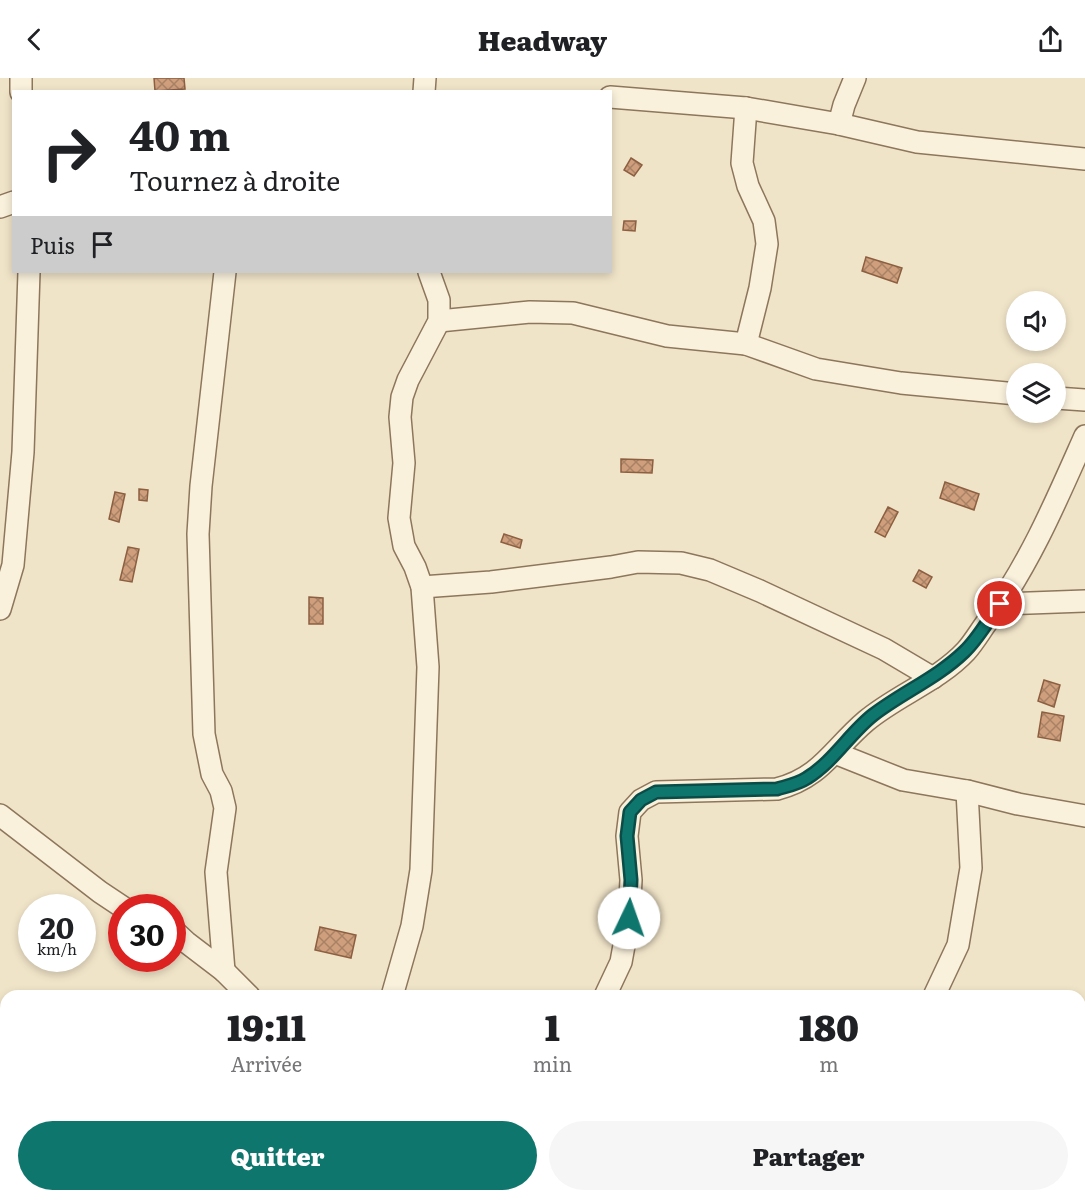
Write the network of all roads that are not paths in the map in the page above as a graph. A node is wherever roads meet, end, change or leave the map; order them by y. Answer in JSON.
{"nodes":[{"id":1,"x":855,"y":78,"type":"edge"},
{"id":2,"x":612,"y":97,"type":"edge"},
{"id":3,"x":746,"y":108,"type":"junction"},
{"id":4,"x":839,"y":124,"type":"junction"},
{"id":5,"x":1085,"y":159,"type":"edge"},
{"id":6,"x":29,"y":273,"type":"edge"},
{"id":7,"x":225,"y":273,"type":"edge"},
{"id":8,"x":429,"y":273,"type":"edge"},
{"id":9,"x":439,"y":321,"type":"junction"},
{"id":10,"x":746,"y":344,"type":"junction"},
{"id":11,"x":1006,"y":393,"type":"edge"},
{"id":12,"x":1066,"y":399,"type":"edge"},
{"id":13,"x":1085,"y":400,"type":"edge"},
{"id":14,"x":1085,"y":436,"type":"edge"},
{"id":15,"x":422,"y":587,"type":"junction"},
{"id":16,"x":1085,"y":601,"type":"edge"},
{"id":17,"x":1000,"y":604,"type":"junction"},
{"id":18,"x":0,"y":609,"type":"edge"},
{"id":19,"x":933,"y":678,"type":"junction"},
{"id":20,"x":835,"y":753,"type":"junction"},
{"id":21,"x":967,"y":791,"type":"junction"},
{"id":22,"x":0,"y":815,"type":"edge"},
{"id":23,"x":1085,"y":816,"type":"edge"},
{"id":24,"x":108,"y":897,"type":"edge"},
{"id":25,"x":186,"y":942,"type":"edge"},
{"id":26,"x":224,"y":971,"type":"junction"},
{"id":27,"x":243,"y":990,"type":"edge"},
{"id":28,"x":394,"y":990,"type":"edge"},
{"id":29,"x":608,"y":990,"type":"edge"},
{"id":30,"x":937,"y":990,"type":"edge"}],
"edges":[{"from":1,"to":4,"type":"street"},
{"from":2,"to":3,"type":"street"},
{"from":3,"to":4,"type":"street"},
{"from":3,"to":10,"type":"street"},
{"from":4,"to":5,"type":"street"},
{"from":6,"to":18,"type":"street"},
{"from":7,"to":26,"type":"street"},
{"from":8,"to":9,"type":"street"},
{"from":9,"to":10,"type":"street"},
{"from":9,"to":15,"type":"street"},
{"from":10,"to":11,"type":"street"},
{"from":12,"to":13,"type":"street"},
{"from":14,"to":17,"type":"street"},
{"from":15,"to":19,"type":"street"},
{"from":15,"to":28,"type":"street"},
{"from":16,"to":17,"type":"street"},
{"from":17,"to":19,"type":"street"},
{"from":19,"to":20,"type":"street"},
{"from":20,"to":21,"type":"street"},
{"from":20,"to":29,"type":"street"},
{"from":21,"to":23,"type":"street"},
{"from":21,"to":30,"type":"street"},
{"from":22,"to":24,"type":"street"},
{"from":25,"to":26,"type":"street"},
{"from":26,"to":27,"type":"street"}]}
